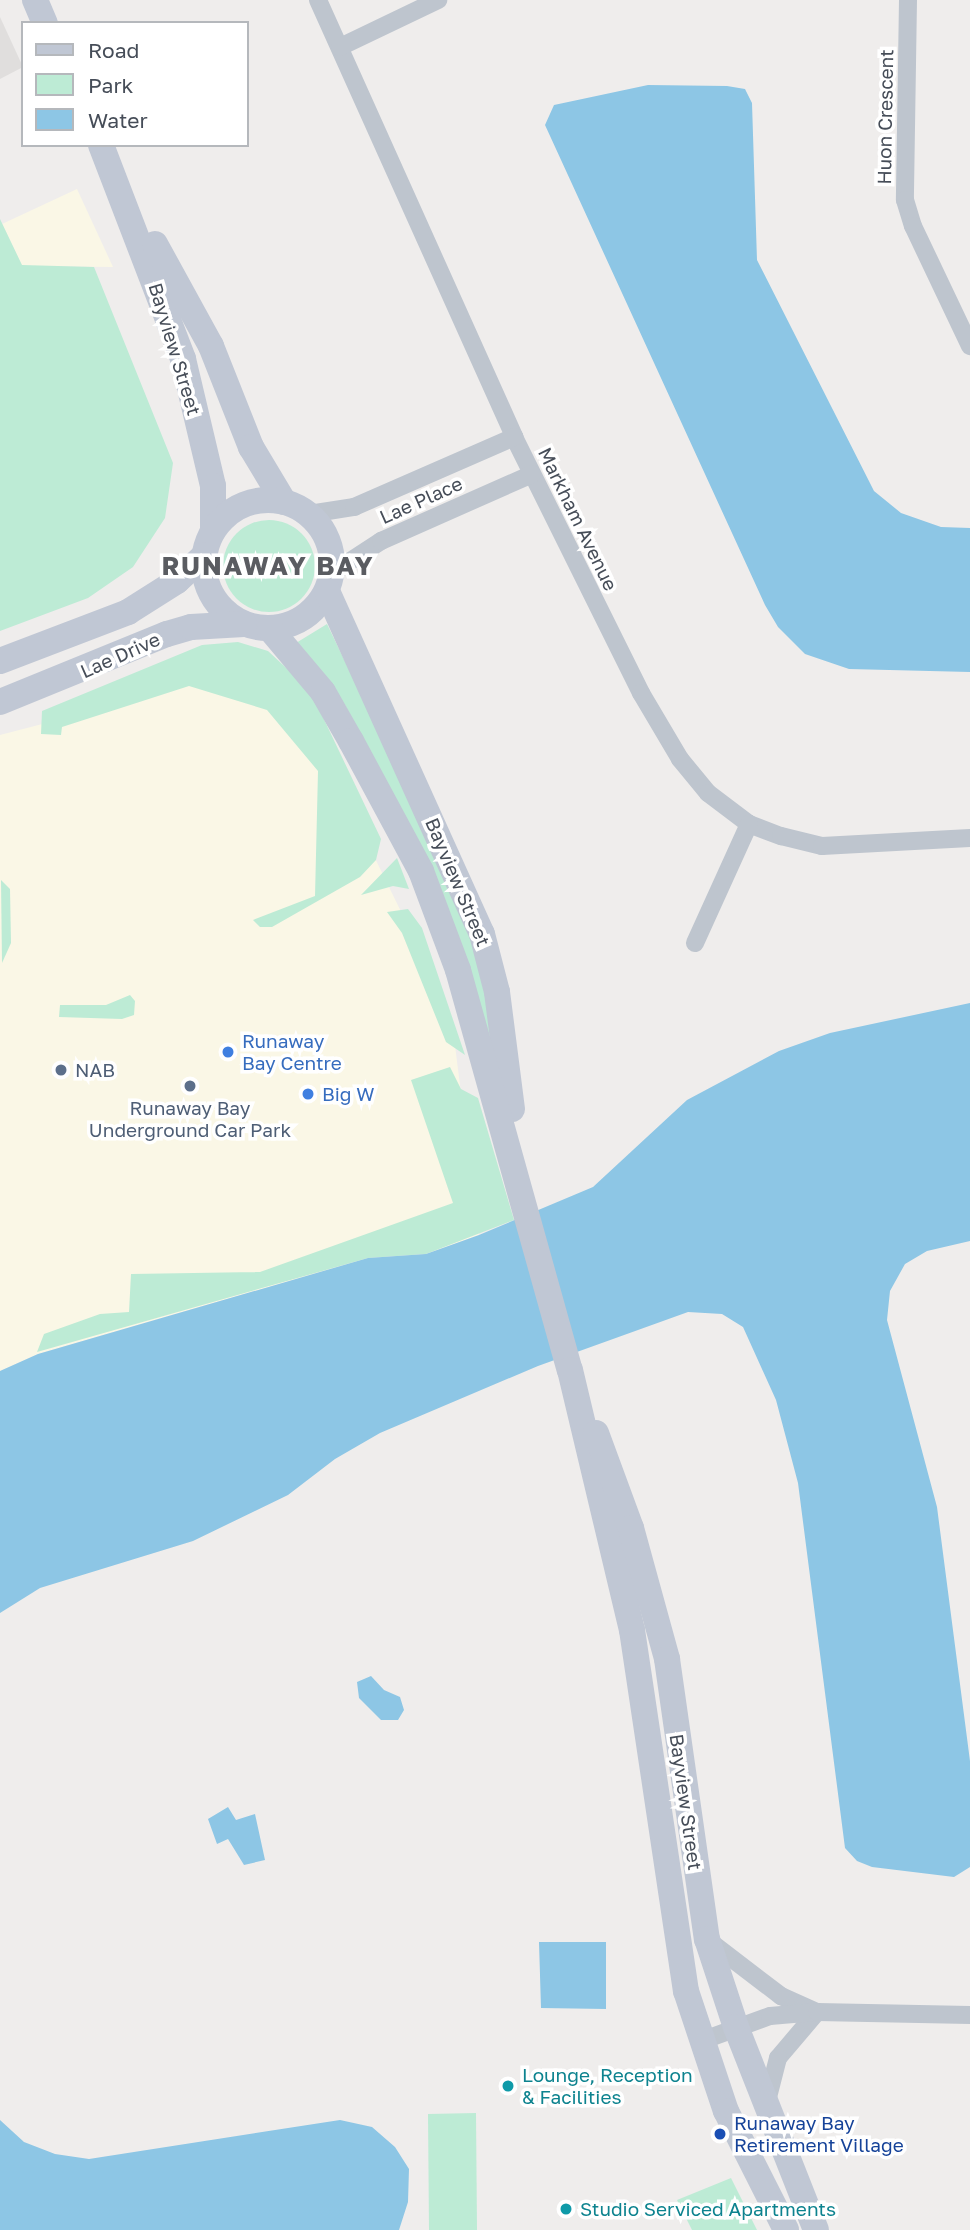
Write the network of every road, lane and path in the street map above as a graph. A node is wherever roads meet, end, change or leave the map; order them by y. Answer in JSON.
{"nodes":[{"id":1,"x":35,"y":0,"type":"edge"},
{"id":2,"x":318,"y":0,"type":"edge"},
{"id":3,"x":438,"y":0,"type":"edge"},
{"id":4,"x":908,"y":0,"type":"edge"},
{"id":5,"x":44,"y":21,"type":"edge"},
{"id":6,"x":340,"y":47,"type":"junction"},
{"id":7,"x":102,"y":147,"type":"edge"},
{"id":8,"x":114,"y":173,"type":"junction"},
{"id":9,"x":970,"y":346,"type":"edge"},
{"id":10,"x":514,"y":437,"type":"junction"},
{"id":11,"x":532,"y":474,"type":"junction"},
{"id":12,"x":284,"y":502,"type":"junction"},
{"id":13,"x":309,"y":514,"type":"junction"},
{"id":14,"x":213,"y":530,"type":"junction"},
{"id":15,"x":204,"y":556,"type":"junction"},
{"id":16,"x":330,"y":582,"type":"junction"},
{"id":17,"x":244,"y":624,"type":"junction"},
{"id":18,"x":270,"y":629,"type":"junction"},
{"id":19,"x":4,"y":666,"type":"edge"},
{"id":20,"x":0,"y":702,"type":"edge"},
{"id":21,"x":749,"y":824,"type":"junction"},
{"id":22,"x":970,"y":838,"type":"edge"},
{"id":23,"x":695,"y":943,"type":"dead end"},
{"id":24,"x":523,"y":1192,"type":"junction"},
{"id":25,"x":631,"y":1572,"type":"junction"},
{"id":26,"x":707,"y":1939,"type":"junction"},
{"id":27,"x":817,"y":2012,"type":"junction"},
{"id":28,"x":970,"y":2015,"type":"edge"},
{"id":29,"x":736,"y":2027,"type":"junction"},
{"id":30,"x":701,"y":2041,"type":"junction"},
{"id":31,"x":767,"y":2102,"type":"junction"},
{"id":32,"x":798,"y":2185,"type":"junction"},
{"id":33,"x":771,"y":2199,"type":"junction"},
{"id":34,"x":786,"y":2230,"type":"edge"},
{"id":35,"x":816,"y":2230,"type":"edge"}],
"edges":[{"from":1,"to":5,"type":"main road"},
{"from":2,"to":6,"type":"street","name":"Markham Avenue"},
{"from":3,"to":6,"type":"street"},
{"from":4,"to":9,"type":"street","name":"Huon Crescent"},
{"from":6,"to":10,"type":"street","name":"Markham Avenue"},
{"from":7,"to":8,"type":"main road","name":"Bayview Street"},
{"from":8,"to":12,"type":"main road","name":"Bayview Street"},
{"from":8,"to":14,"type":"main road","name":"Bayview Street"},
{"from":10,"to":11,"type":"street","name":"Markham Avenue"},
{"from":10,"to":13,"type":"street","name":"Lae Place"},
{"from":11,"to":16,"type":"street","name":"Lae Place"},
{"from":11,"to":21,"type":"street","name":"Markham Avenue"},
{"from":12,"to":13,"type":"main road"},
{"from":12,"to":14,"type":"main road"},
{"from":13,"to":16,"type":"main road"},
{"from":14,"to":15,"type":"main road"},
{"from":15,"to":17,"type":"main road"},
{"from":15,"to":19,"type":"main road","name":"Lae Drive"},
{"from":16,"to":18,"type":"main road"},
{"from":16,"to":24,"type":"main road","name":"Bayview Street"},
{"from":17,"to":18,"type":"main road"},
{"from":17,"to":20,"type":"main road","name":"Lae Drive"},
{"from":18,"to":24,"type":"main road","name":"Bayview Street"},
{"from":21,"to":22,"type":"street","name":"Markham Avenue"},
{"from":21,"to":23,"type":"street"},
{"from":24,"to":25,"type":"main road","name":"Bayview Street"},
{"from":25,"to":26,"type":"main road","name":"Bayview Street"},
{"from":25,"to":30,"type":"main road","name":"Bayview Street"},
{"from":26,"to":27,"type":"street"},
{"from":26,"to":29,"type":"main road","name":"Bayview Street"},
{"from":27,"to":28,"type":"street"},
{"from":27,"to":29,"type":"street"},
{"from":27,"to":31,"type":"street"},
{"from":29,"to":30,"type":"street"},
{"from":29,"to":31,"type":"main road","name":"Bayview Street"},
{"from":30,"to":33,"type":"main road","name":"Bayview Street"},
{"from":31,"to":32,"type":"main road","name":"Bayview Street"},
{"from":32,"to":33,"type":"main road"},
{"from":32,"to":35,"type":"main road","name":"Bayview Street"},
{"from":33,"to":34,"type":"main road","name":"Bayview Street"}]}
